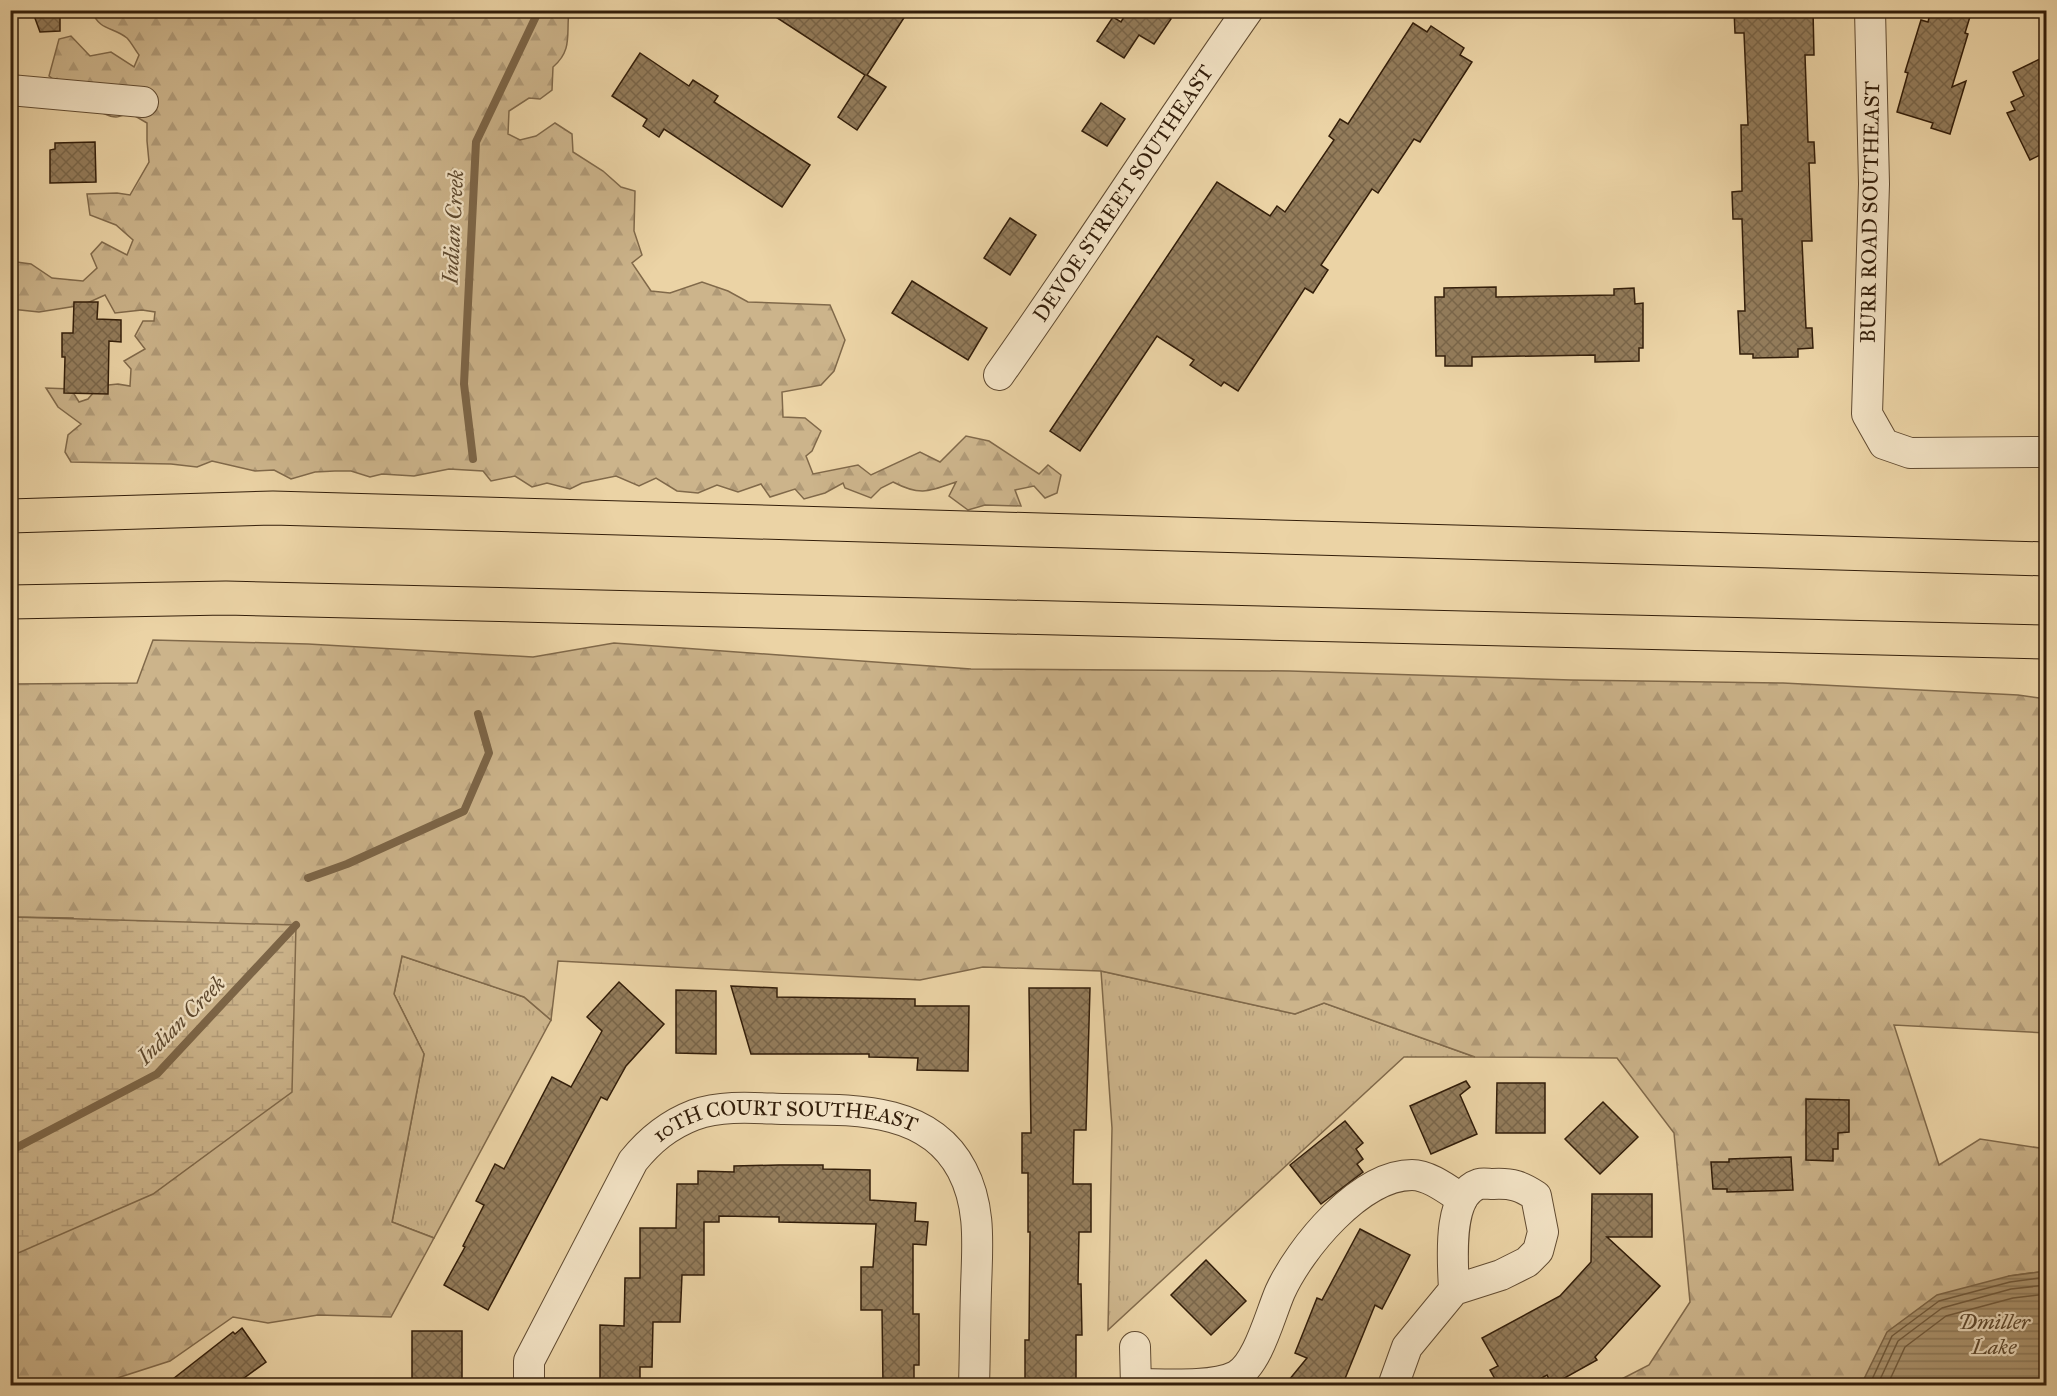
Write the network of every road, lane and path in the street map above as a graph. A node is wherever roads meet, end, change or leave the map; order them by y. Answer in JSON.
{"nodes":[{"id":1,"x":1248,"y":10,"type":"edge"},
{"id":2,"x":1870,"y":10,"type":"edge"},
{"id":3,"x":10,"y":90,"type":"edge"},
{"id":4,"x":143,"y":102,"type":"dead end"},
{"id":5,"x":999,"y":375,"type":"dead end"},
{"id":6,"x":2046,"y":452,"type":"edge"},
{"id":7,"x":10,"y":516,"type":"edge"},
{"id":8,"x":2046,"y":559,"type":"edge"},
{"id":9,"x":10,"y":602,"type":"edge"},
{"id":10,"x":2046,"y":642,"type":"edge"},
{"id":11,"x":1461,"y":1199,"type":"junction"},
{"id":12,"x":1454,"y":1290,"type":"junction"},
{"id":13,"x":1135,"y":1347,"type":"dead end"},
{"id":14,"x":1136,"y":1385,"type":"edge"},
{"id":15,"x":529,"y":1386,"type":"edge"},
{"id":16,"x":974,"y":1386,"type":"edge"},
{"id":17,"x":1393,"y":1386,"type":"edge"}],
"edges":[{"from":1,"to":5,"type":"street","name":"DEVOE STREET SOUTHEAST"},
{"from":2,"to":6,"type":"street","name":"BURR ROAD SOUTHEAST"},
{"from":3,"to":4,"type":"street"},
{"from":7,"to":8,"type":"highway"},
{"from":9,"to":10,"type":"highway"},
{"from":11,"to":12,"type":"street"},
{"from":11,"to":12,"type":"street"},
{"from":11,"to":14,"type":"street"},
{"from":12,"to":17,"type":"street"},
{"from":13,"to":14,"type":"street"},
{"from":15,"to":16,"type":"street","name":"10TH COURT SOUTHEAST"}]}
